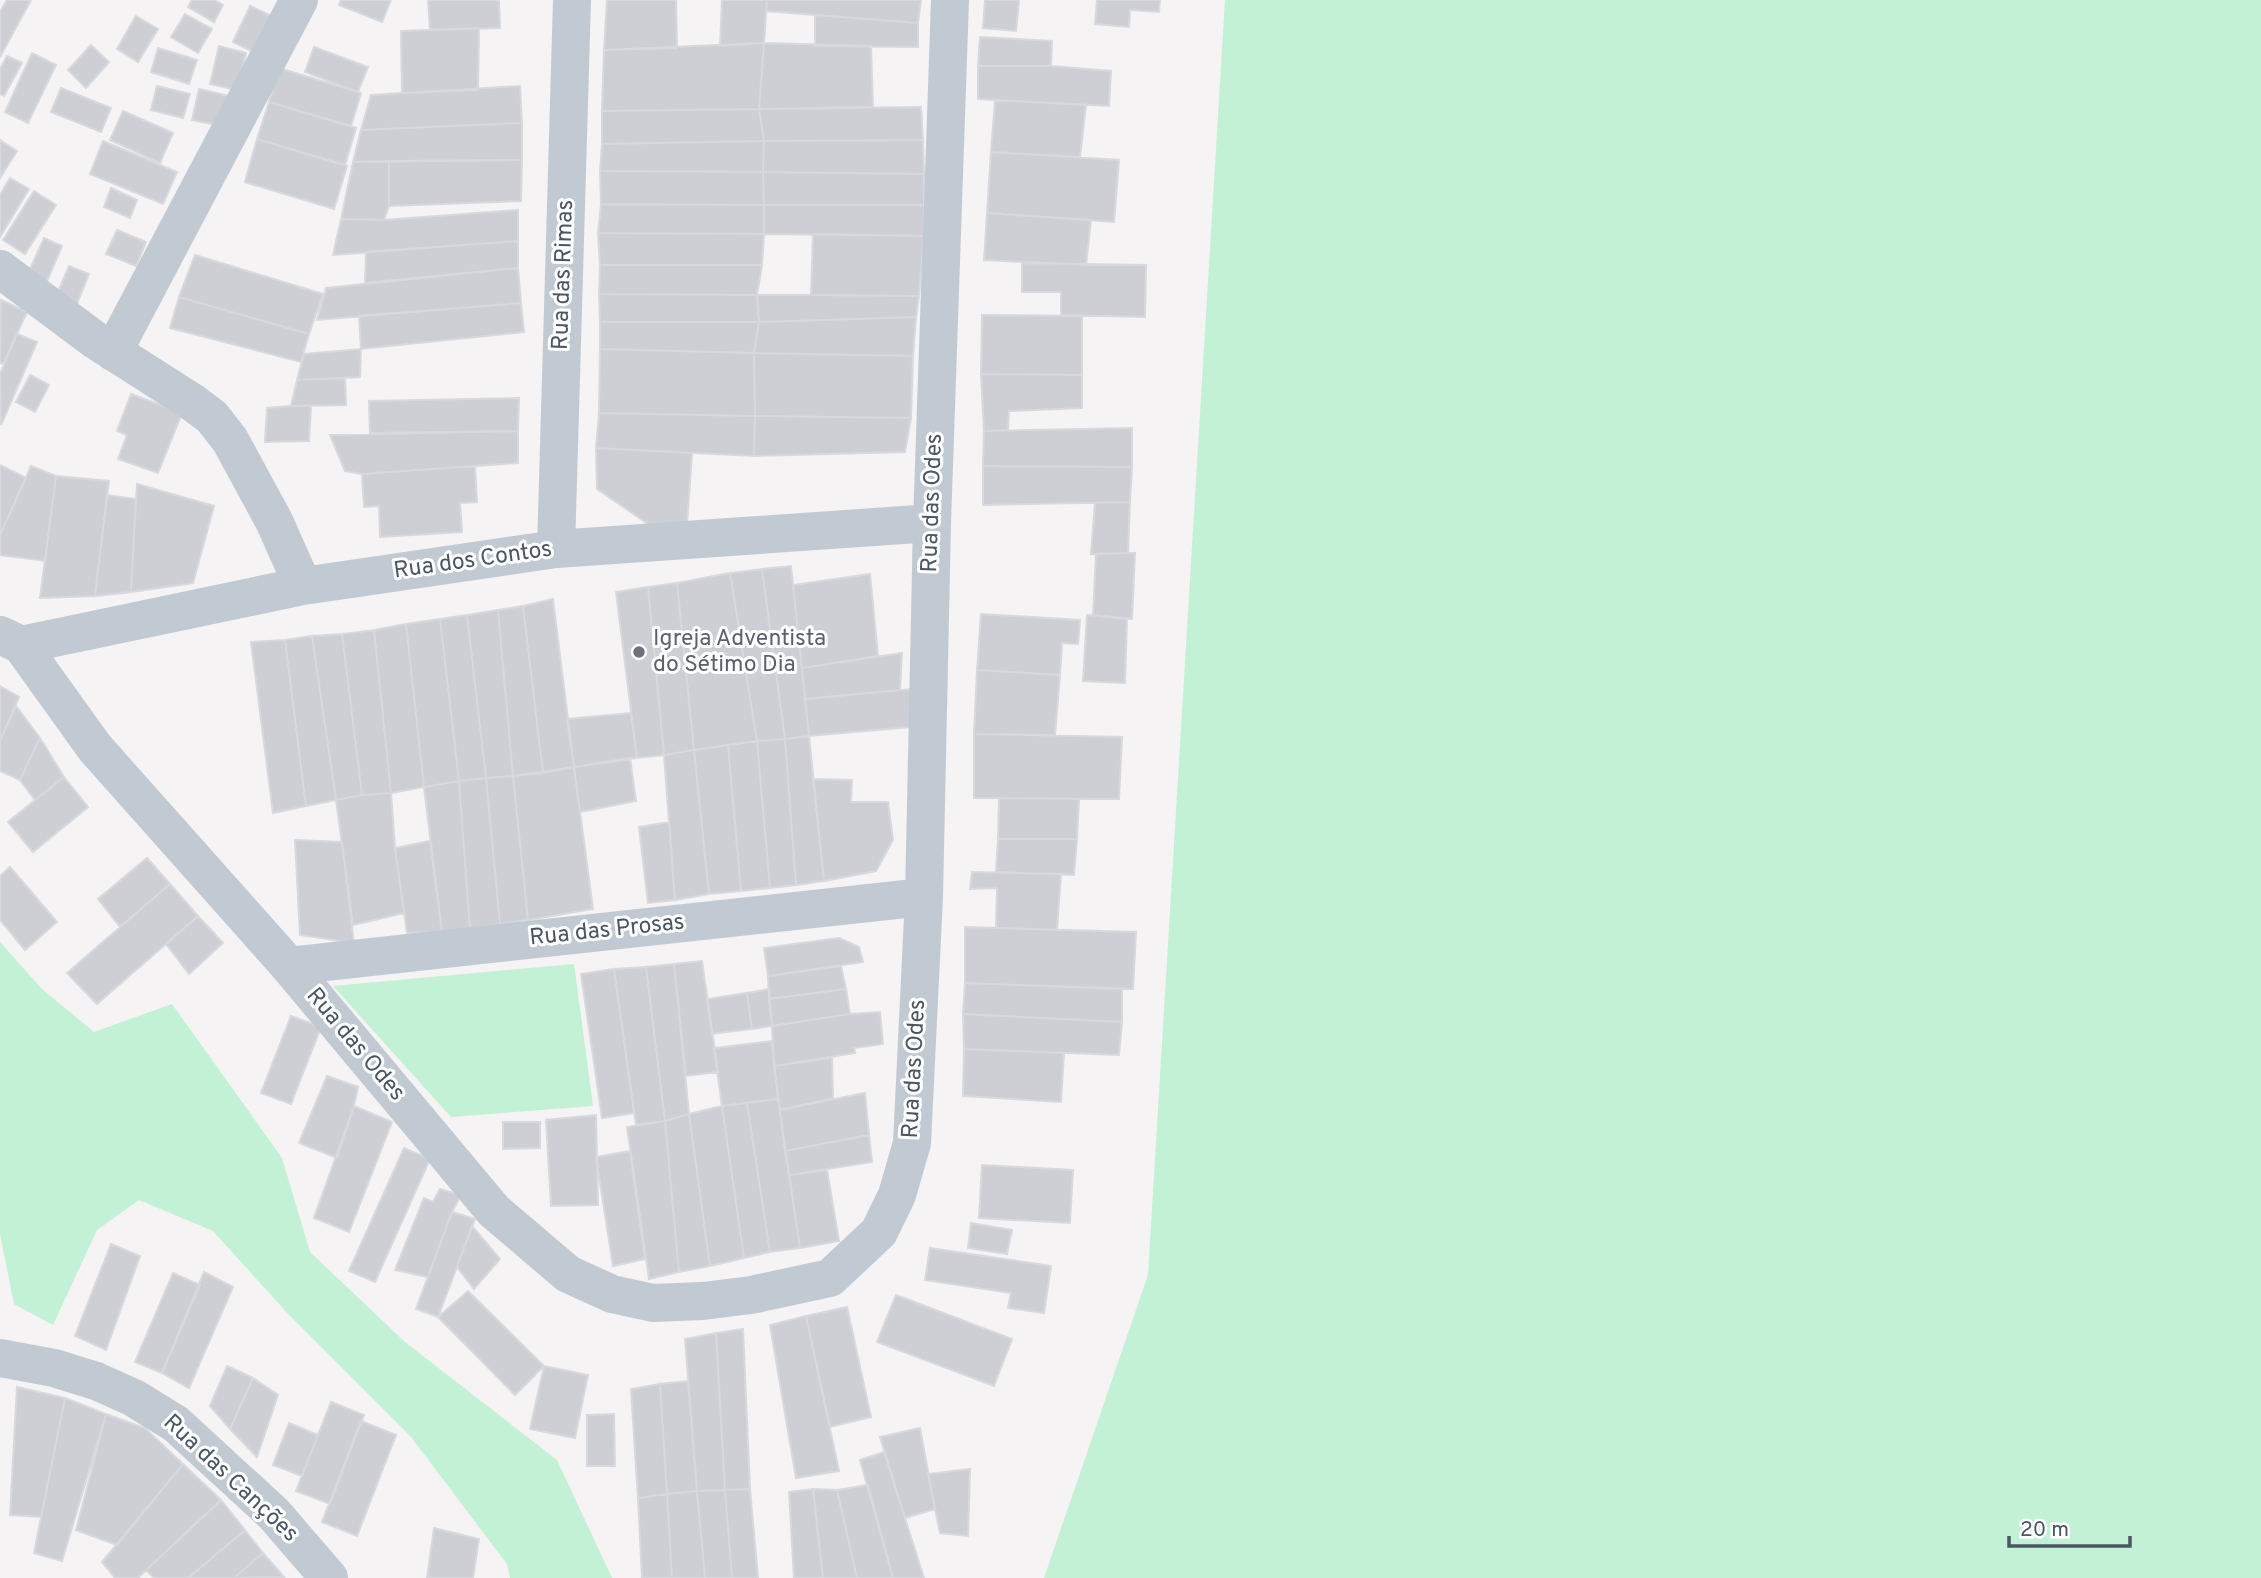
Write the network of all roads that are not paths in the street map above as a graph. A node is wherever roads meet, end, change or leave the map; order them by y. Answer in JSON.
{"nodes":[{"id":1,"x":299,"y":0,"type":"edge"},
{"id":2,"x":572,"y":0,"type":"edge"},
{"id":3,"x":950,"y":0,"type":"edge"},
{"id":4,"x":0,"y":269,"type":"edge"},
{"id":5,"x":113,"y":352,"type":"junction"},
{"id":6,"x":932,"y":523,"type":"junction"},
{"id":7,"x":556,"y":549,"type":"junction"},
{"id":8,"x":303,"y":586,"type":"junction"},
{"id":9,"x":10,"y":640,"type":"edge"},
{"id":10,"x":925,"y":897,"type":"junction"},
{"id":11,"x":289,"y":966,"type":"junction"},
{"id":12,"x":0,"y":1358,"type":"edge"},
{"id":13,"x":330,"y":1578,"type":"edge"}],
"edges":[{"from":1,"to":5,"type":"street"},
{"from":2,"to":7,"type":"street","name":"Rua das Rimas"},
{"from":3,"to":6,"type":"street","name":"Rua das Odes"},
{"from":4,"to":5,"type":"street"},
{"from":5,"to":8,"type":"street"},
{"from":6,"to":7,"type":"street","name":"Rua dos Contos"},
{"from":6,"to":10,"type":"street","name":"Rua das Odes"},
{"from":7,"to":8,"type":"street","name":"Rua dos Contos"},
{"from":8,"to":9,"type":"street","name":"Rua dos Contos"},
{"from":9,"to":11,"type":"street","name":"Rua das Odes"},
{"from":10,"to":11,"type":"street","name":"Rua das Prosas"},
{"from":10,"to":11,"type":"street","name":"Rua das Odes"},
{"from":12,"to":13,"type":"street","name":"Rua das Canções"}]}
